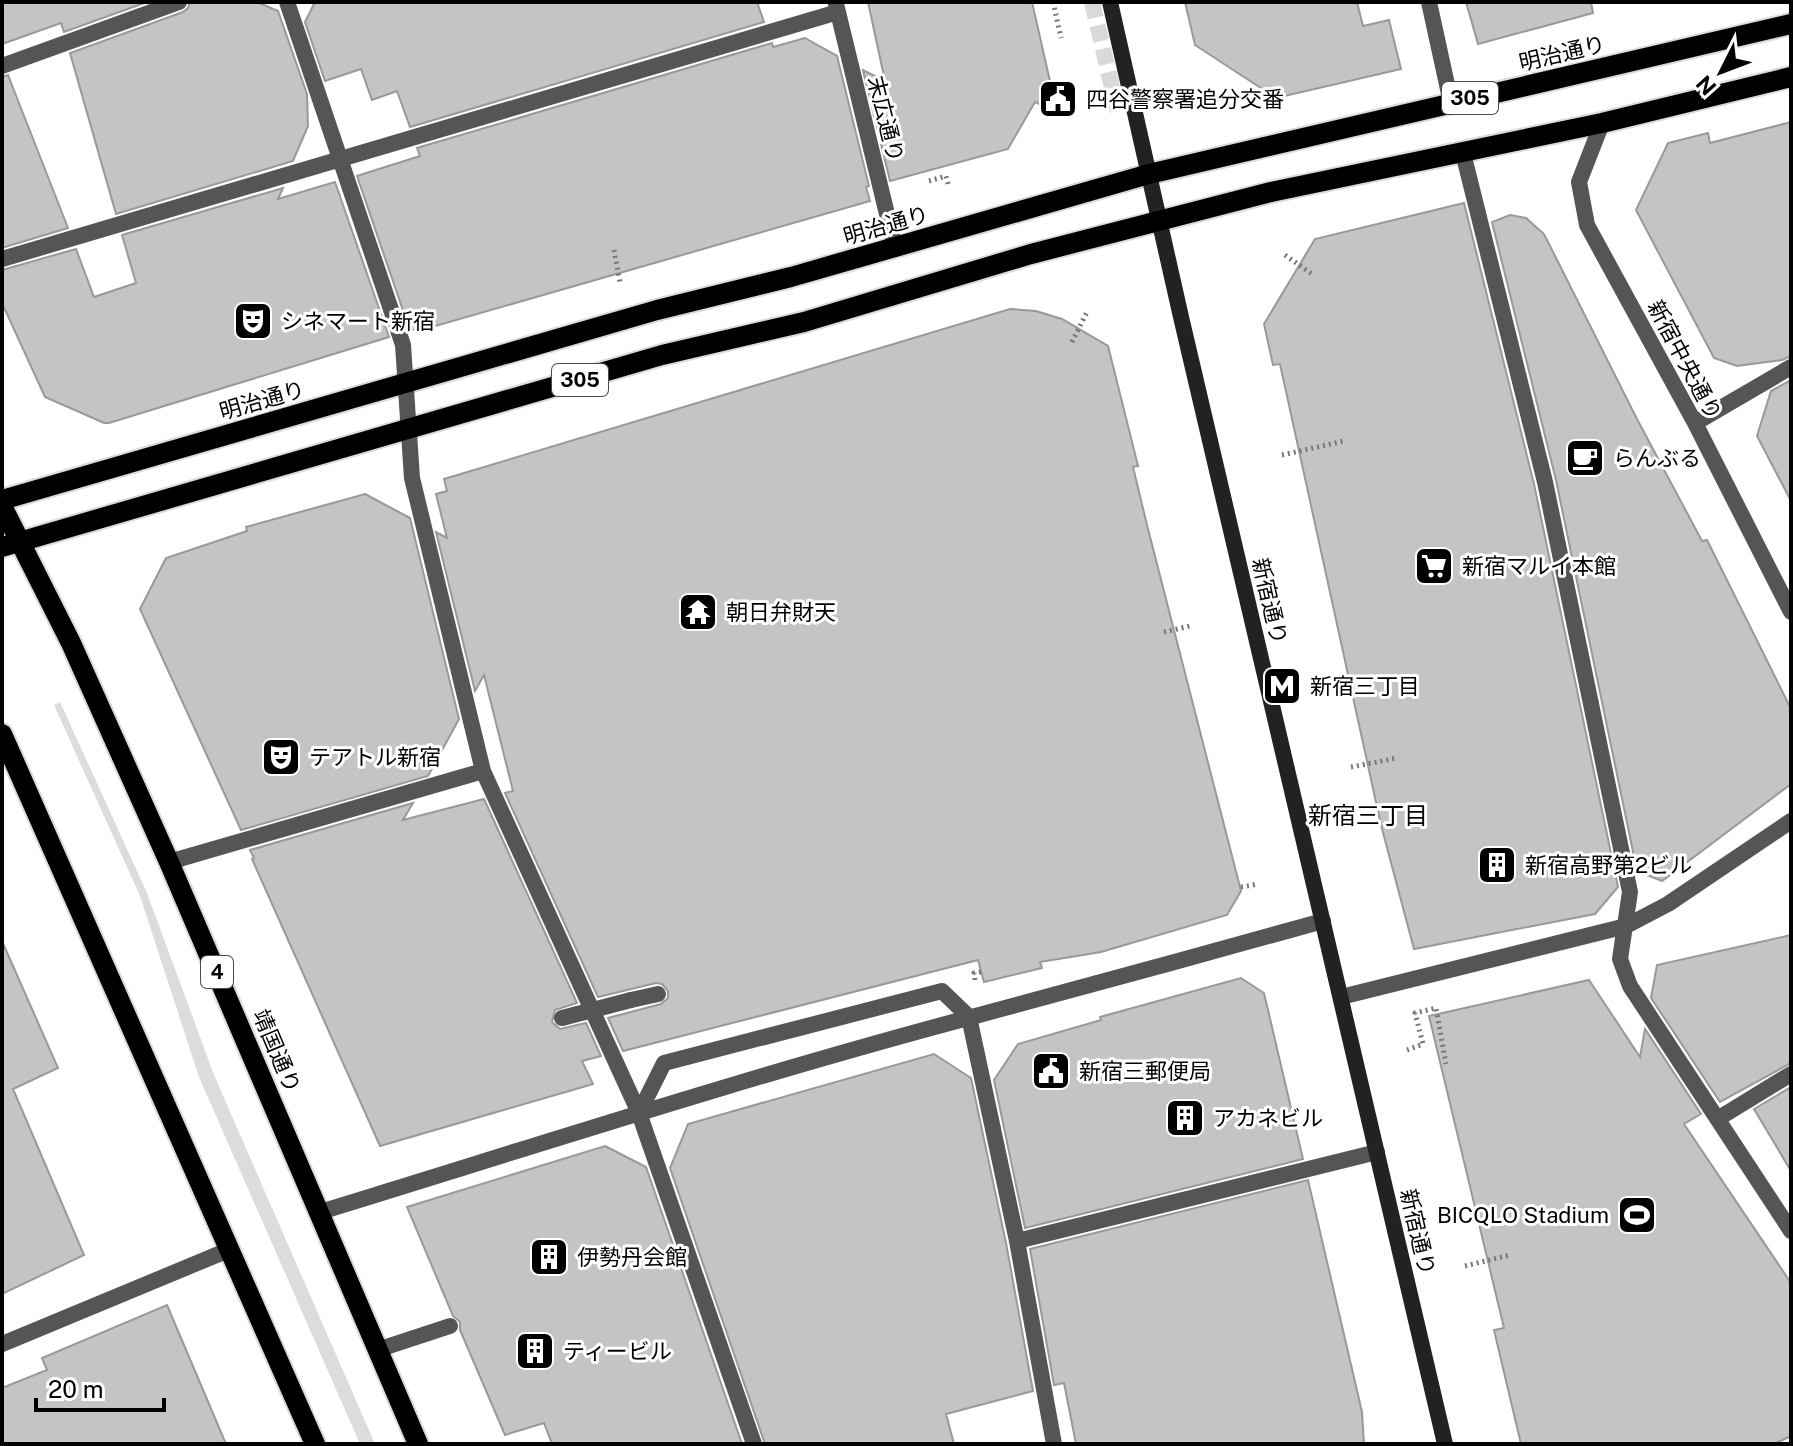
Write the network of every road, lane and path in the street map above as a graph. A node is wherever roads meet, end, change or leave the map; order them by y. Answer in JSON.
{"nodes":[{"id":1,"x":179,"y":2,"type":"edge"},
{"id":2,"x":287,"y":2,"type":"edge"},
{"id":3,"x":1053,"y":2,"type":"edge"},
{"id":4,"x":1110,"y":2,"type":"edge"},
{"id":5,"x":1429,"y":2,"type":"edge"},
{"id":6,"x":837,"y":7,"type":"edge"},
{"id":7,"x":1791,"y":24,"type":"edge"},
{"id":8,"x":1061,"y":38,"type":"dead end"},
{"id":9,"x":2,"y":66,"type":"edge"},
{"id":10,"x":1791,"y":77,"type":"edge"},
{"id":11,"x":1451,"y":103,"type":"junction"},
{"id":12,"x":1602,"y":123,"type":"junction"},
{"id":13,"x":1463,"y":153,"type":"junction"},
{"id":14,"x":340,"y":159,"type":"junction"},
{"id":15,"x":1149,"y":174,"type":"junction"},
{"id":16,"x":929,"y":181,"type":"dead end"},
{"id":17,"x":948,"y":184,"type":"dead end"},
{"id":18,"x":1160,"y":221,"type":"junction"},
{"id":19,"x":895,"y":247,"type":"junction"},
{"id":20,"x":614,"y":250,"type":"dead end"},
{"id":21,"x":1285,"y":255,"type":"dead end"},
{"id":22,"x":2,"y":259,"type":"edge"},
{"id":23,"x":1312,"y":274,"type":"dead end"},
{"id":24,"x":620,"y":282,"type":"dead end"},
{"id":25,"x":1087,"y":312,"type":"dead end"},
{"id":26,"x":1072,"y":342,"type":"dead end"},
{"id":27,"x":1791,"y":367,"type":"edge"},
{"id":28,"x":406,"y":383,"type":"junction"},
{"id":29,"x":1695,"y":423,"type":"junction"},
{"id":30,"x":409,"y":429,"type":"junction"},
{"id":31,"x":1344,"y":441,"type":"dead end"},
{"id":32,"x":1282,"y":455,"type":"dead end"},
{"id":33,"x":2,"y":503,"type":"edge"},
{"id":34,"x":11,"y":544,"type":"edge"},
{"id":35,"x":1791,"y":612,"type":"edge"},
{"id":36,"x":1190,"y":626,"type":"dead end"},
{"id":37,"x":1164,"y":632,"type":"dead end"},
{"id":38,"x":2,"y":734,"type":"edge"},
{"id":39,"x":1397,"y":758,"type":"dead end"},
{"id":40,"x":1351,"y":767,"type":"dead end"},
{"id":41,"x":483,"y":771,"type":"junction"},
{"id":42,"x":1791,"y":821,"type":"edge"},
{"id":43,"x":169,"y":862,"type":"junction"},
{"id":44,"x":1258,"y":884,"type":"dead end"},
{"id":45,"x":1241,"y":887,"type":"dead end"},
{"id":46,"x":1323,"y":921,"type":"junction"},
{"id":47,"x":1626,"y":926,"type":"junction"},
{"id":48,"x":658,"y":994,"type":"dead end"},
{"id":49,"x":1341,"y":997,"type":"junction"},
{"id":50,"x":969,"y":1017,"type":"junction"},
{"id":51,"x":562,"y":1018,"type":"dead end"},
{"id":52,"x":1407,"y":1050,"type":"dead end"},
{"id":53,"x":1446,"y":1064,"type":"dead end"},
{"id":54,"x":1791,"y":1074,"type":"edge"},
{"id":55,"x":639,"y":1113,"type":"junction"},
{"id":56,"x":1719,"y":1118,"type":"junction"},
{"id":57,"x":1377,"y":1152,"type":"junction"},
{"id":58,"x":320,"y":1212,"type":"junction"},
{"id":59,"x":1791,"y":1231,"type":"edge"},
{"id":60,"x":1017,"y":1241,"type":"junction"},
{"id":61,"x":231,"y":1249,"type":"junction"},
{"id":62,"x":1510,"y":1255,"type":"dead end"},
{"id":63,"x":1465,"y":1266,"type":"dead end"},
{"id":64,"x":450,"y":1326,"type":"dead end"},
{"id":65,"x":2,"y":1344,"type":"edge"},
{"id":66,"x":377,"y":1350,"type":"junction"},
{"id":67,"x":315,"y":1444,"type":"edge"},
{"id":68,"x":418,"y":1444,"type":"edge"},
{"id":69,"x":754,"y":1444,"type":"edge"},
{"id":70,"x":1054,"y":1444,"type":"edge"},
{"id":71,"x":1445,"y":1444,"type":"edge"}],
"edges":[{"from":1,"to":9,"type":"street"},
{"from":2,"to":14,"type":"street"},
{"from":3,"to":8,"type":"path"},
{"from":4,"to":15,"type":"street","name":"新宿通り"},
{"from":5,"to":11,"type":"street"},
{"from":6,"to":14,"type":"street"},
{"from":6,"to":19,"type":"street","name":"末広通り"},
{"from":7,"to":11,"type":"main road","name":"明治通り","number":"305"},
{"from":10,"to":12,"type":"main road","number":"305"},
{"from":11,"to":15,"type":"main road","name":"明治通り","number":"305"},
{"from":12,"to":13,"type":"main road","number":"305"},
{"from":12,"to":29,"type":"street","name":"新宿中央通り"},
{"from":13,"to":18,"type":"main road","number":"305"},
{"from":13,"to":47,"type":"street"},
{"from":14,"to":22,"type":"street"},
{"from":14,"to":28,"type":"street"},
{"from":15,"to":18,"type":"street","name":"新宿通り"},
{"from":15,"to":19,"type":"main road","name":"明治通り","number":"305"},
{"from":16,"to":17,"type":"path"},
{"from":18,"to":30,"type":"main road","number":"305"},
{"from":18,"to":46,"type":"street","name":"新宿通り"},
{"from":19,"to":28,"type":"main road","name":"明治通り","number":"305"},
{"from":20,"to":24,"type":"path"},
{"from":21,"to":23,"type":"path"},
{"from":25,"to":26,"type":"path"},
{"from":27,"to":29,"type":"street"},
{"from":28,"to":30,"type":"street"},
{"from":28,"to":33,"type":"main road","name":"明治通り","number":"305"},
{"from":29,"to":35,"type":"street","name":"新宿中央通り"},
{"from":30,"to":34,"type":"main road","number":"305"},
{"from":30,"to":41,"type":"street"},
{"from":31,"to":32,"type":"path"},
{"from":33,"to":34,"type":"main road","name":"靖国通り","number":"4"},
{"from":34,"to":43,"type":"main road","name":"靖国通り","number":"4"},
{"from":36,"to":37,"type":"path"},
{"from":38,"to":61,"type":"main road"},
{"from":39,"to":40,"type":"path"},
{"from":41,"to":43,"type":"street"},
{"from":41,"to":55,"type":"street"},
{"from":42,"to":47,"type":"street"},
{"from":43,"to":58,"type":"main road","name":"靖国通り","number":"4"},
{"from":44,"to":45,"type":"path"},
{"from":46,"to":49,"type":"street","name":"新宿通り"},
{"from":46,"to":50,"type":"street"},
{"from":47,"to":49,"type":"street"},
{"from":47,"to":56,"type":"street"},
{"from":48,"to":51,"type":"street","bridge":true},
{"from":49,"to":57,"type":"street","name":"新宿通り"},
{"from":50,"to":55,"type":"street"},
{"from":50,"to":55,"type":"street"},
{"from":50,"to":60,"type":"street"},
{"from":52,"to":53,"type":"path"},
{"from":54,"to":56,"type":"street"},
{"from":55,"to":58,"type":"street"},
{"from":55,"to":69,"type":"street"},
{"from":56,"to":59,"type":"street"},
{"from":57,"to":60,"type":"street"},
{"from":57,"to":71,"type":"street","name":"新宿通り"},
{"from":58,"to":66,"type":"main road","name":"靖国通り","number":"4"},
{"from":60,"to":70,"type":"street"},
{"from":61,"to":65,"type":"street"},
{"from":61,"to":67,"type":"main road"},
{"from":62,"to":63,"type":"path"},
{"from":64,"to":66,"type":"street"},
{"from":66,"to":68,"type":"main road","name":"靖国通り","number":"4"}]}
